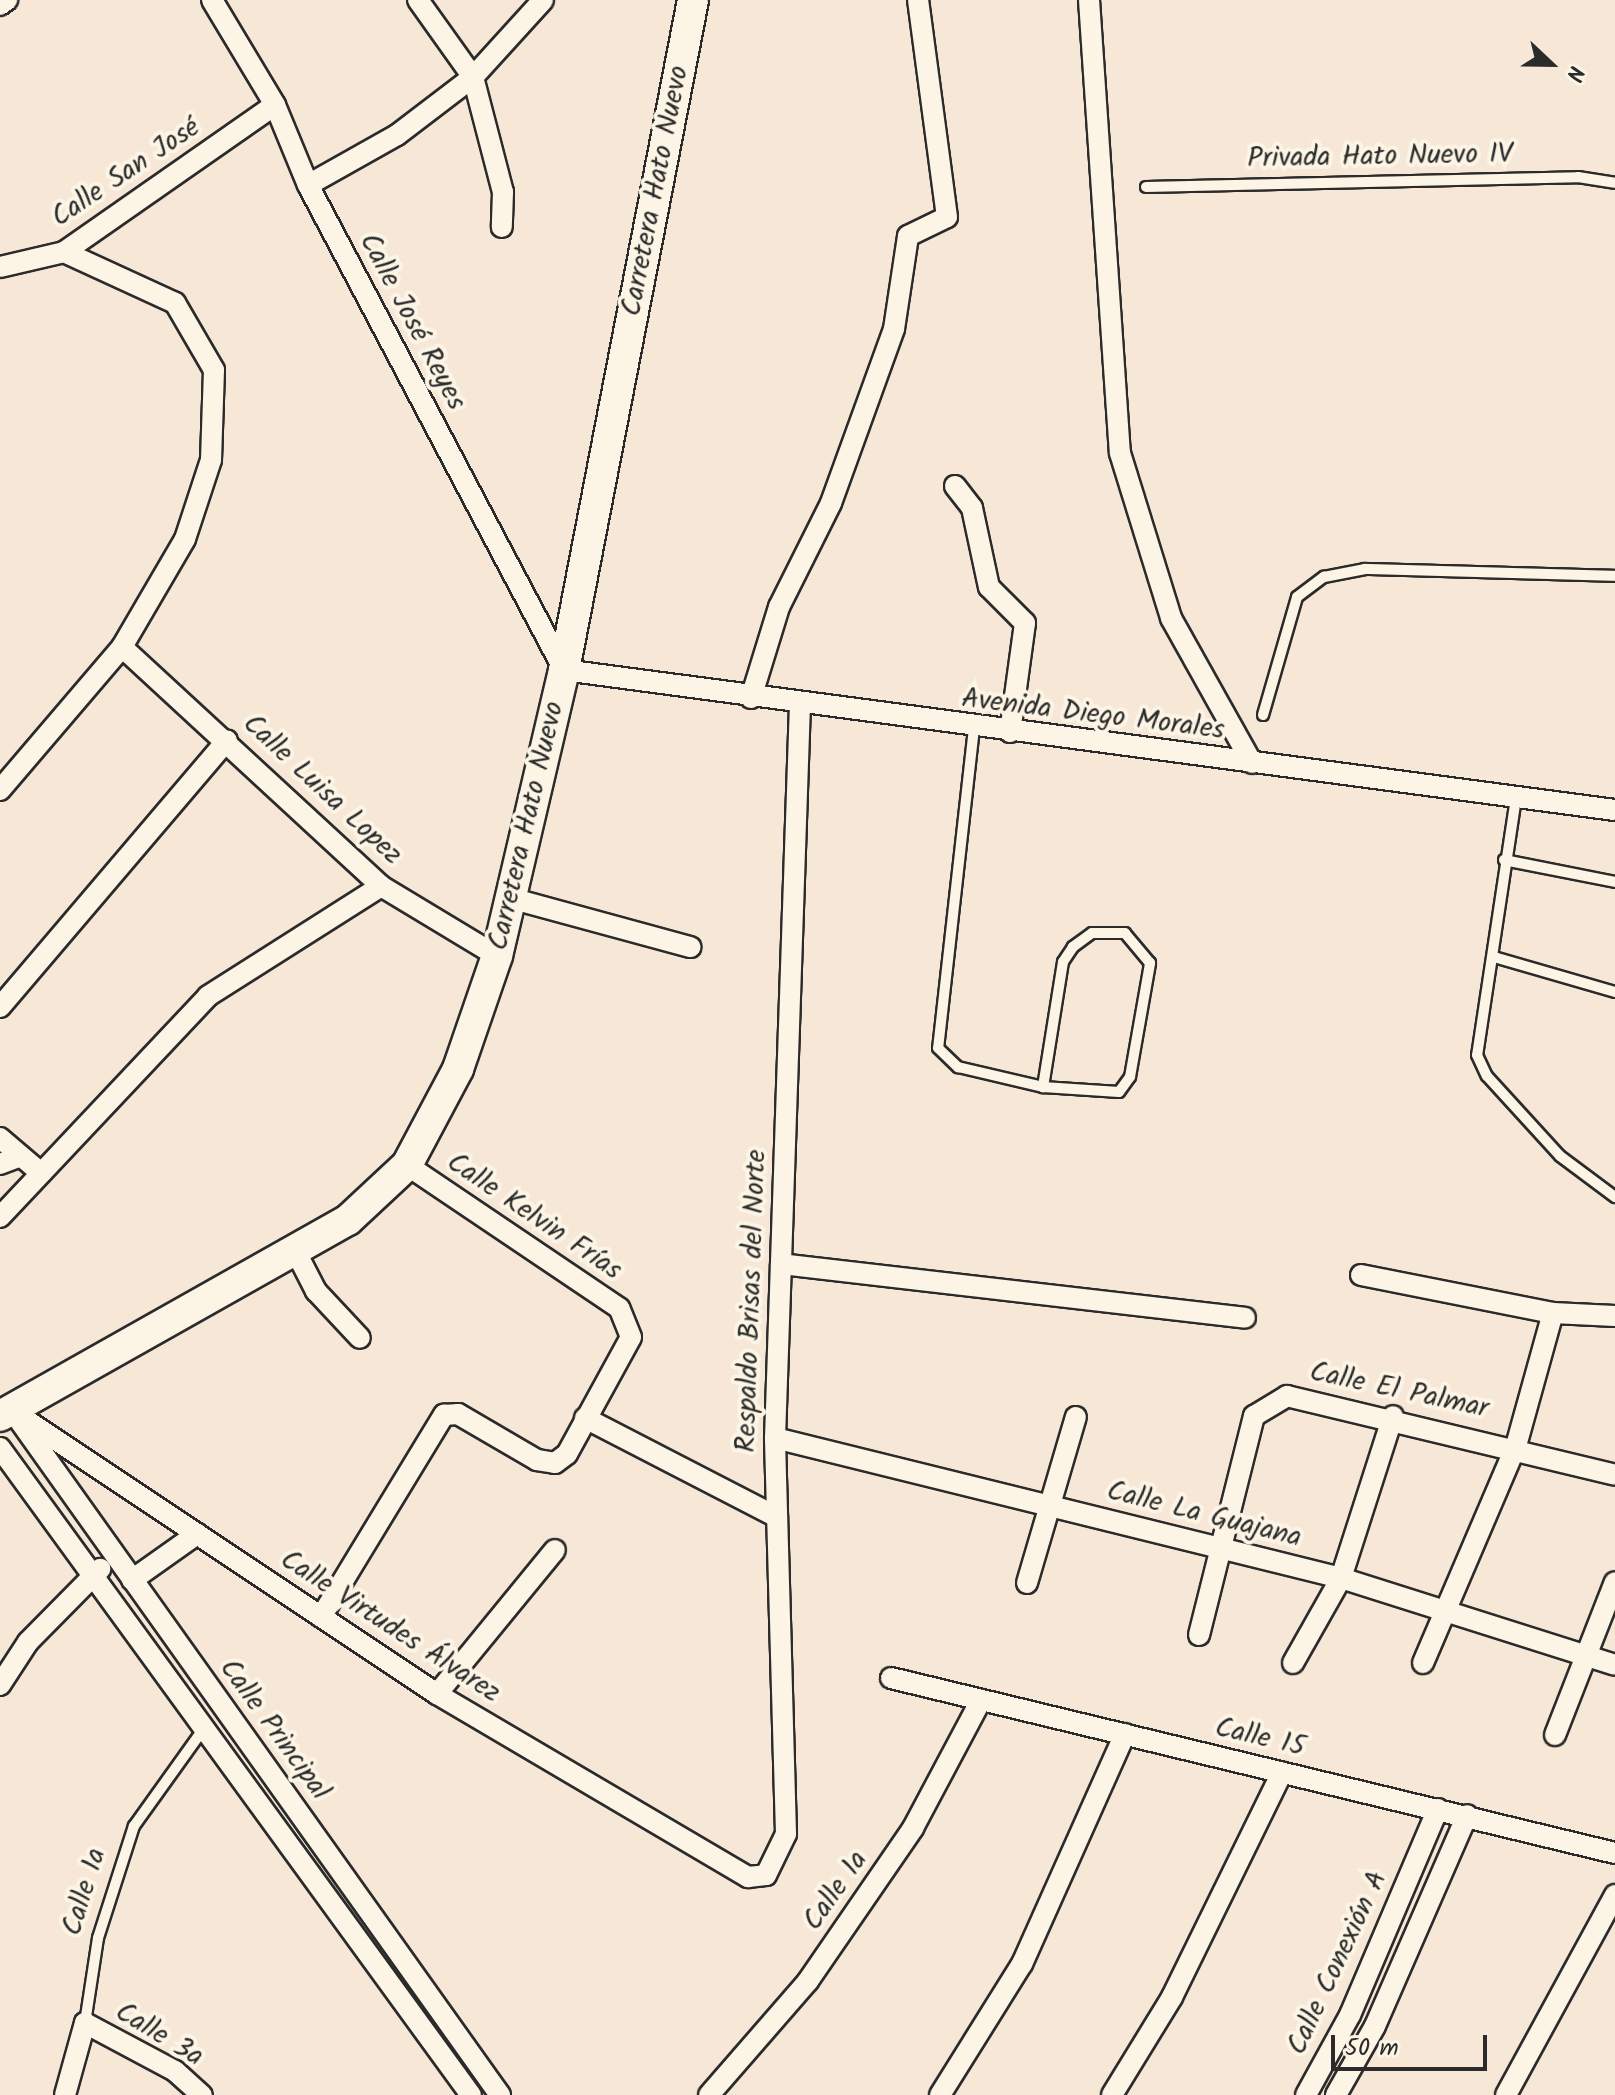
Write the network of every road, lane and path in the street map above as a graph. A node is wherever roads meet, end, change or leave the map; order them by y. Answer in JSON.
{"nodes":[{"id":1,"x":7,"y":0,"type":"edge"},
{"id":2,"x":212,"y":0,"type":"edge"},
{"id":3,"x":418,"y":0,"type":"edge"},
{"id":4,"x":543,"y":0,"type":"edge"},
{"id":5,"x":693,"y":0,"type":"edge"},
{"id":6,"x":918,"y":0,"type":"edge"},
{"id":7,"x":1089,"y":0,"type":"edge"},
{"id":8,"x":0,"y":5,"type":"edge"},
{"id":9,"x":473,"y":77,"type":"junction"},
{"id":10,"x":275,"y":105,"type":"junction"},
{"id":11,"x":1615,"y":183,"type":"edge"},
{"id":12,"x":308,"y":185,"type":"junction"},
{"id":13,"x":1146,"y":187,"type":"dead end"},
{"id":14,"x":502,"y":227,"type":"dead end"},
{"id":15,"x":64,"y":252,"type":"junction"},
{"id":16,"x":0,"y":267,"type":"edge"},
{"id":17,"x":955,"y":486,"type":"dead end"},
{"id":18,"x":1615,"y":576,"type":"edge"},
{"id":19,"x":122,"y":647,"type":"junction"},
{"id":20,"x":564,"y":670,"type":"junction"},
{"id":21,"x":751,"y":698,"type":"junction"},
{"id":22,"x":800,"y":705,"type":"junction"},
{"id":23,"x":1263,"y":715,"type":"dead end"},
{"id":24,"x":974,"y":728,"type":"junction"},
{"id":25,"x":1010,"y":732,"type":"junction"},
{"id":26,"x":227,"y":740,"type":"junction"},
{"id":27,"x":1252,"y":763,"type":"junction"},
{"id":28,"x":0,"y":790,"type":"edge"},
{"id":29,"x":1516,"y":798,"type":"junction"},
{"id":30,"x":1615,"y":810,"type":"edge"},
{"id":31,"x":1504,"y":860,"type":"junction"},
{"id":32,"x":1615,"y":882,"type":"edge"},
{"id":33,"x":381,"y":886,"type":"junction"},
{"id":34,"x":510,"y":898,"type":"junction"},
{"id":35,"x":690,"y":947,"type":"dead end"},
{"id":36,"x":497,"y":956,"type":"junction"},
{"id":37,"x":1494,"y":957,"type":"junction"},
{"id":38,"x":1615,"y":992,"type":"edge"},
{"id":39,"x":0,"y":1007,"type":"edge"},
{"id":40,"x":1043,"y":1087,"type":"junction"},
{"id":41,"x":0,"y":1138,"type":"edge"},
{"id":42,"x":21,"y":1156,"type":"junction"},
{"id":43,"x":0,"y":1164,"type":"edge"},
{"id":44,"x":407,"y":1165,"type":"junction"},
{"id":45,"x":41,"y":1173,"type":"junction"},
{"id":46,"x":1615,"y":1197,"type":"edge"},
{"id":47,"x":0,"y":1217,"type":"edge"},
{"id":48,"x":297,"y":1254,"type":"junction"},
{"id":49,"x":781,"y":1264,"type":"junction"},
{"id":50,"x":1361,"y":1275,"type":"dead end"},
{"id":51,"x":1553,"y":1313,"type":"junction"},
{"id":52,"x":1615,"y":1316,"type":"edge"},
{"id":53,"x":1245,"y":1318,"type":"dead end"},
{"id":54,"x":360,"y":1338,"type":"dead end"},
{"id":55,"x":4,"y":1409,"type":"edge"},
{"id":56,"x":1393,"y":1416,"type":"junction"},
{"id":57,"x":1076,"y":1417,"type":"dead end"},
{"id":58,"x":585,"y":1418,"type":"junction"},
{"id":59,"x":775,"y":1438,"type":"junction"},
{"id":60,"x":1516,"y":1446,"type":"junction"},
{"id":61,"x":0,"y":1448,"type":"edge"},
{"id":62,"x":1615,"y":1475,"type":"edge"},
{"id":63,"x":1050,"y":1505,"type":"junction"},
{"id":64,"x":777,"y":1517,"type":"junction"},
{"id":65,"x":197,"y":1534,"type":"junction"},
{"id":66,"x":1220,"y":1547,"type":"junction"},
{"id":67,"x":555,"y":1550,"type":"dead end"},
{"id":68,"x":115,"y":1555,"type":"junction"},
{"id":69,"x":93,"y":1576,"type":"junction"},
{"id":70,"x":1341,"y":1578,"type":"junction"},
{"id":71,"x":132,"y":1580,"type":"junction"},
{"id":72,"x":1615,"y":1582,"type":"edge"},
{"id":73,"x":1027,"y":1583,"type":"dead end"},
{"id":74,"x":1439,"y":1613,"type":"junction"},
{"id":75,"x":321,"y":1617,"type":"junction"},
{"id":76,"x":1199,"y":1635,"type":"dead end"},
{"id":77,"x":1582,"y":1655,"type":"junction"},
{"id":78,"x":1293,"y":1663,"type":"dead end"},
{"id":79,"x":1423,"y":1663,"type":"dead end"},
{"id":80,"x":1615,"y":1665,"type":"edge"},
{"id":81,"x":891,"y":1678,"type":"dead end"},
{"id":82,"x":0,"y":1685,"type":"edge"},
{"id":83,"x":437,"y":1694,"type":"junction"},
{"id":84,"x":981,"y":1700,"type":"junction"},
{"id":85,"x":206,"y":1725,"type":"junction"},
{"id":86,"x":1125,"y":1734,"type":"junction"},
{"id":87,"x":1555,"y":1735,"type":"dead end"},
{"id":88,"x":1282,"y":1772,"type":"junction"},
{"id":89,"x":1438,"y":1809,"type":"junction"},
{"id":90,"x":1467,"y":1815,"type":"junction"},
{"id":91,"x":1615,"y":1853,"type":"edge"},
{"id":92,"x":748,"y":1877,"type":"joint"},
{"id":93,"x":1615,"y":1895,"type":"edge"},
{"id":94,"x":1350,"y":2015,"type":"junction"},
{"id":95,"x":85,"y":2023,"type":"junction"},
{"id":96,"x":1375,"y":2026,"type":"junction"},
{"id":97,"x":65,"y":2095,"type":"edge"},
{"id":98,"x":202,"y":2095,"type":"edge"},
{"id":99,"x":471,"y":2095,"type":"edge"},
{"id":100,"x":500,"y":2095,"type":"edge"},
{"id":101,"x":709,"y":2095,"type":"edge"},
{"id":102,"x":940,"y":2095,"type":"edge"},
{"id":103,"x":1112,"y":2095,"type":"edge"},
{"id":104,"x":1306,"y":2095,"type":"edge"},
{"id":105,"x":1336,"y":2095,"type":"edge"},
{"id":106,"x":1506,"y":2095,"type":"edge"}],
"edges":[{"from":1,"to":8,"type":"street"},
{"from":2,"to":10,"type":"street","name":"Calle José Reyes"},
{"from":3,"to":9,"type":"street"},
{"from":4,"to":9,"type":"street"},
{"from":5,"to":20,"type":"main road","name":"Carretera Hato Nuevo"},
{"from":6,"to":21,"type":"street"},
{"from":7,"to":27,"type":"street"},
{"from":9,"to":12,"type":"street"},
{"from":9,"to":14,"type":"street"},
{"from":10,"to":12,"type":"street","name":"Calle José Reyes"},
{"from":10,"to":15,"type":"street","name":"Calle San José"},
{"from":11,"to":13,"type":"lane","name":"Privada Hato Nuevo IV"},
{"from":12,"to":20,"type":"street","name":"Calle José Reyes"},
{"from":15,"to":16,"type":"street","name":"Calle San José"},
{"from":15,"to":19,"type":"street"},
{"from":17,"to":25,"type":"street"},
{"from":18,"to":23,"type":"lane"},
{"from":19,"to":26,"type":"street","name":"Calle Luisa Lopez"},
{"from":19,"to":28,"type":"street"},
{"from":20,"to":21,"type":"street","name":"Avenida Diego Morales"},
{"from":20,"to":34,"type":"main road","name":"Carretera Hato Nuevo"},
{"from":21,"to":22,"type":"street","name":"Avenida Diego Morales"},
{"from":22,"to":24,"type":"street","name":"Avenida Diego Morales"},
{"from":22,"to":49,"type":"street","name":"Respaldo Brisas del Norte"},
{"from":24,"to":25,"type":"street","name":"Avenida Diego Morales"},
{"from":24,"to":40,"type":"lane"},
{"from":25,"to":27,"type":"street","name":"Avenida Diego Morales"},
{"from":26,"to":33,"type":"street","name":"Calle Luisa Lopez"},
{"from":26,"to":39,"type":"street"},
{"from":27,"to":29,"type":"street","name":"Avenida Diego Morales"},
{"from":29,"to":30,"type":"street","name":"Avenida Diego Morales"},
{"from":29,"to":31,"type":"lane"},
{"from":31,"to":32,"type":"lane"},
{"from":31,"to":37,"type":"lane"},
{"from":33,"to":36,"type":"street","name":"Calle Luisa Lopez"},
{"from":33,"to":45,"type":"street"},
{"from":34,"to":35,"type":"street"},
{"from":34,"to":36,"type":"main road","name":"Carretera Hato Nuevo"},
{"from":36,"to":44,"type":"main road","name":"Carretera Hato Nuevo"},
{"from":37,"to":38,"type":"lane"},
{"from":37,"to":46,"type":"lane"},
{"from":40,"to":40,"type":"lane"},
{"from":41,"to":42,"type":"street"},
{"from":42,"to":43,"type":"street"},
{"from":42,"to":45,"type":"street"},
{"from":44,"to":48,"type":"main road","name":"Carretera Hato Nuevo"},
{"from":44,"to":58,"type":"street","name":"Calle Kelvin Frías"},
{"from":45,"to":47,"type":"street"},
{"from":48,"to":54,"type":"street"},
{"from":48,"to":55,"type":"main road","name":"Carretera Hato Nuevo"},
{"from":49,"to":53,"type":"street"},
{"from":49,"to":59,"type":"street","name":"Respaldo Brisas del Norte"},
{"from":50,"to":51,"type":"street"},
{"from":51,"to":52,"type":"street"},
{"from":51,"to":60,"type":"street"},
{"from":55,"to":65,"type":"street","name":"Calle Virtudes Álvarez"},
{"from":55,"to":68,"type":"street","name":"Calle Principal"},
{"from":56,"to":60,"type":"street","name":"Calle El Palmar"},
{"from":56,"to":66,"type":"street","name":"Calle El Palmar"},
{"from":56,"to":70,"type":"street"},
{"from":57,"to":63,"type":"street"},
{"from":58,"to":64,"type":"street"},
{"from":58,"to":75,"type":"street","name":"Calle Kelvin Frías"},
{"from":59,"to":63,"type":"street","name":"Calle La Guajana"},
{"from":59,"to":64,"type":"street","name":"Respaldo Brisas del Norte"},
{"from":60,"to":62,"type":"street","name":"Calle El Palmar"},
{"from":60,"to":74,"type":"street"},
{"from":61,"to":69,"type":"street","name":"Calle Principal"},
{"from":63,"to":66,"type":"street","name":"Calle La Guajana"},
{"from":63,"to":73,"type":"street"},
{"from":64,"to":92,"type":"street","name":"Respaldo Brisas del Norte"},
{"from":65,"to":71,"type":"street"},
{"from":65,"to":75,"type":"street","name":"Calle Virtudes Álvarez"},
{"from":66,"to":70,"type":"street","name":"Calle La Guajana"},
{"from":66,"to":76,"type":"street","name":"Calle El Palmar"},
{"from":67,"to":83,"type":"street"},
{"from":68,"to":69,"type":"street"},
{"from":68,"to":71,"type":"street","name":"Calle Principal"},
{"from":69,"to":82,"type":"street"},
{"from":69,"to":85,"type":"street","name":"Calle Principal"},
{"from":70,"to":74,"type":"street","name":"Calle La Guajana"},
{"from":70,"to":78,"type":"street"},
{"from":71,"to":100,"type":"street","name":"Calle Principal"},
{"from":72,"to":77,"type":"street"},
{"from":74,"to":77,"type":"street","name":"Calle La Guajana"},
{"from":74,"to":79,"type":"street"},
{"from":75,"to":83,"type":"street","name":"Calle Virtudes Álvarez"},
{"from":77,"to":80,"type":"street","name":"Calle La Guajana"},
{"from":77,"to":87,"type":"street"},
{"from":81,"to":84,"type":"street","name":"Calle 15"},
{"from":83,"to":92,"type":"street","name":"Calle Virtudes Álvarez"},
{"from":84,"to":86,"type":"street","name":"Calle 15"},
{"from":84,"to":101,"type":"street","name":"Calle 1a"},
{"from":85,"to":95,"type":"lane","name":"Calle 1a"},
{"from":85,"to":99,"type":"street","name":"Calle Principal"},
{"from":86,"to":88,"type":"street","name":"Calle 15"},
{"from":86,"to":102,"type":"street"},
{"from":88,"to":89,"type":"street","name":"Calle 15"},
{"from":88,"to":103,"type":"street"},
{"from":89,"to":90,"type":"street","name":"Calle 15"},
{"from":89,"to":94,"type":"street","name":"Calle Conexión A"},
{"from":90,"to":91,"type":"street","name":"Calle 15"},
{"from":90,"to":96,"type":"street","name":"Calle Conexión A"},
{"from":93,"to":106,"type":"street"},
{"from":94,"to":96,"type":"street"},
{"from":94,"to":104,"type":"street","name":"Calle Conexión A"},
{"from":95,"to":97,"type":"street","name":"Calle 1a"},
{"from":95,"to":98,"type":"street","name":"Calle 3a"},
{"from":96,"to":105,"type":"street","name":"Calle Conexión A"}]}
